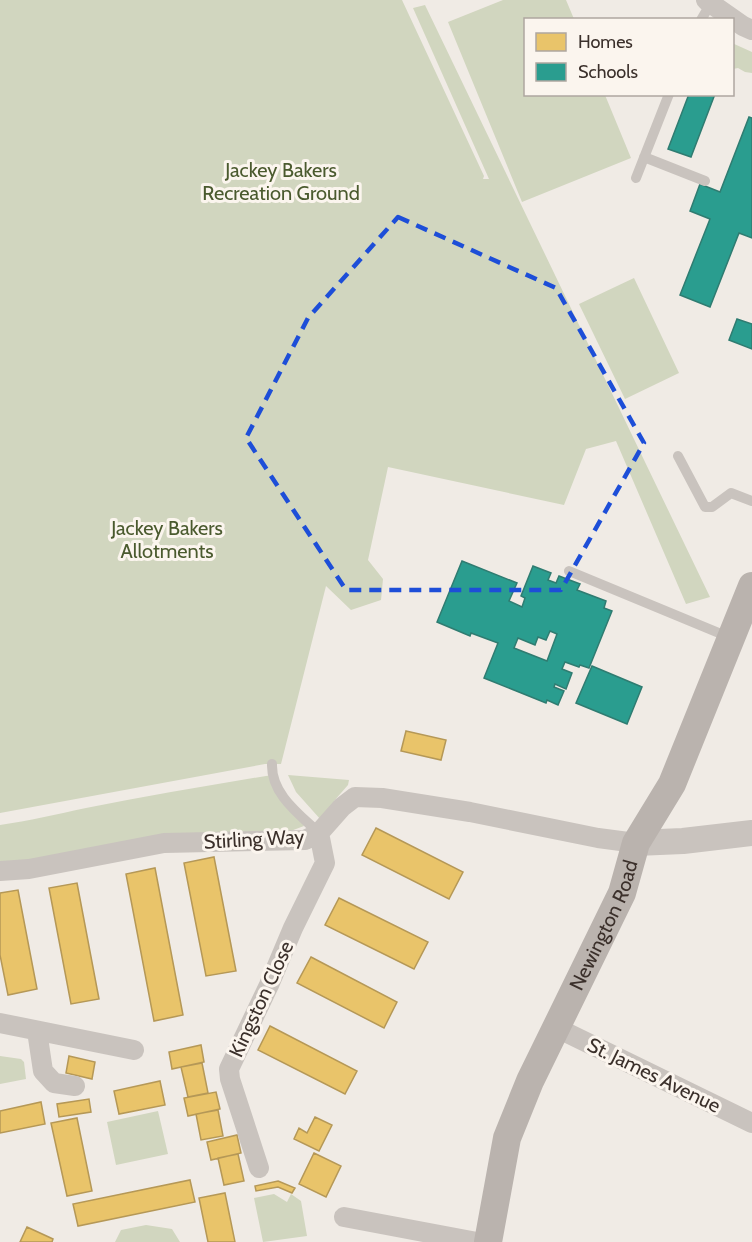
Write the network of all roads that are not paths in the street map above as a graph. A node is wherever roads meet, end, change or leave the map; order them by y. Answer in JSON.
{"nodes":[{"id":1,"x":706,"y":8,"type":"edge"},
{"id":2,"x":727,"y":18,"type":"edge"},
{"id":3,"x":734,"y":22,"type":"edge"},
{"id":4,"x":752,"y":30,"type":"edge"},
{"id":5,"x":668,"y":96,"type":"edge"},
{"id":6,"x":644,"y":157,"type":"junction"},
{"id":7,"x":636,"y":178,"type":"dead end"},
{"id":8,"x":705,"y":181,"type":"dead end"},
{"id":9,"x":678,"y":456,"type":"dead end"},
{"id":10,"x":752,"y":501,"type":"edge"},
{"id":11,"x":569,"y":571,"type":"dead end"},
{"id":12,"x":752,"y":586,"type":"edge"},
{"id":13,"x":741,"y":624,"type":"edge"},
{"id":14,"x":272,"y":764,"type":"dead end"},
{"id":15,"x":319,"y":833,"type":"junction"},
{"id":16,"x":752,"y":833,"type":"edge"},
{"id":17,"x":636,"y":843,"type":"junction"},
{"id":18,"x":0,"y":871,"type":"edge"},
{"id":19,"x":0,"y":1023,"type":"edge"},
{"id":20,"x":555,"y":1028,"type":"junction"},
{"id":21,"x":37,"y":1031,"type":"junction"},
{"id":22,"x":134,"y":1050,"type":"dead end"},
{"id":23,"x":75,"y":1086,"type":"dead end"},
{"id":24,"x":752,"y":1123,"type":"edge"},
{"id":25,"x":259,"y":1168,"type":"dead end"},
{"id":26,"x":344,"y":1217,"type":"dead end"},
{"id":27,"x":477,"y":1242,"type":"edge"},
{"id":28,"x":488,"y":1242,"type":"edge"}],
"edges":[{"from":1,"to":2,"type":"street"},
{"from":3,"to":4,"type":"street"},
{"from":5,"to":6,"type":"lane"},
{"from":6,"to":7,"type":"lane"},
{"from":6,"to":8,"type":"lane"},
{"from":9,"to":10,"type":"lane"},
{"from":11,"to":13,"type":"lane"},
{"from":12,"to":13,"type":"main road","name":"Newington Road"},
{"from":13,"to":17,"type":"main road","name":"Newington Road"},
{"from":14,"to":15,"type":"lane"},
{"from":15,"to":17,"type":"street","name":"Stirling Way"},
{"from":15,"to":18,"type":"street","name":"Stirling Way"},
{"from":15,"to":25,"type":"street","name":"Kingston Close"},
{"from":16,"to":17,"type":"street"},
{"from":17,"to":20,"type":"main road","name":"Newington Road"},
{"from":19,"to":21,"type":"street"},
{"from":20,"to":24,"type":"street","name":"St. James Avenue"},
{"from":20,"to":28,"type":"main road","name":"Newington Road"},
{"from":21,"to":22,"type":"street"},
{"from":21,"to":23,"type":"street"},
{"from":26,"to":27,"type":"street"}]}
